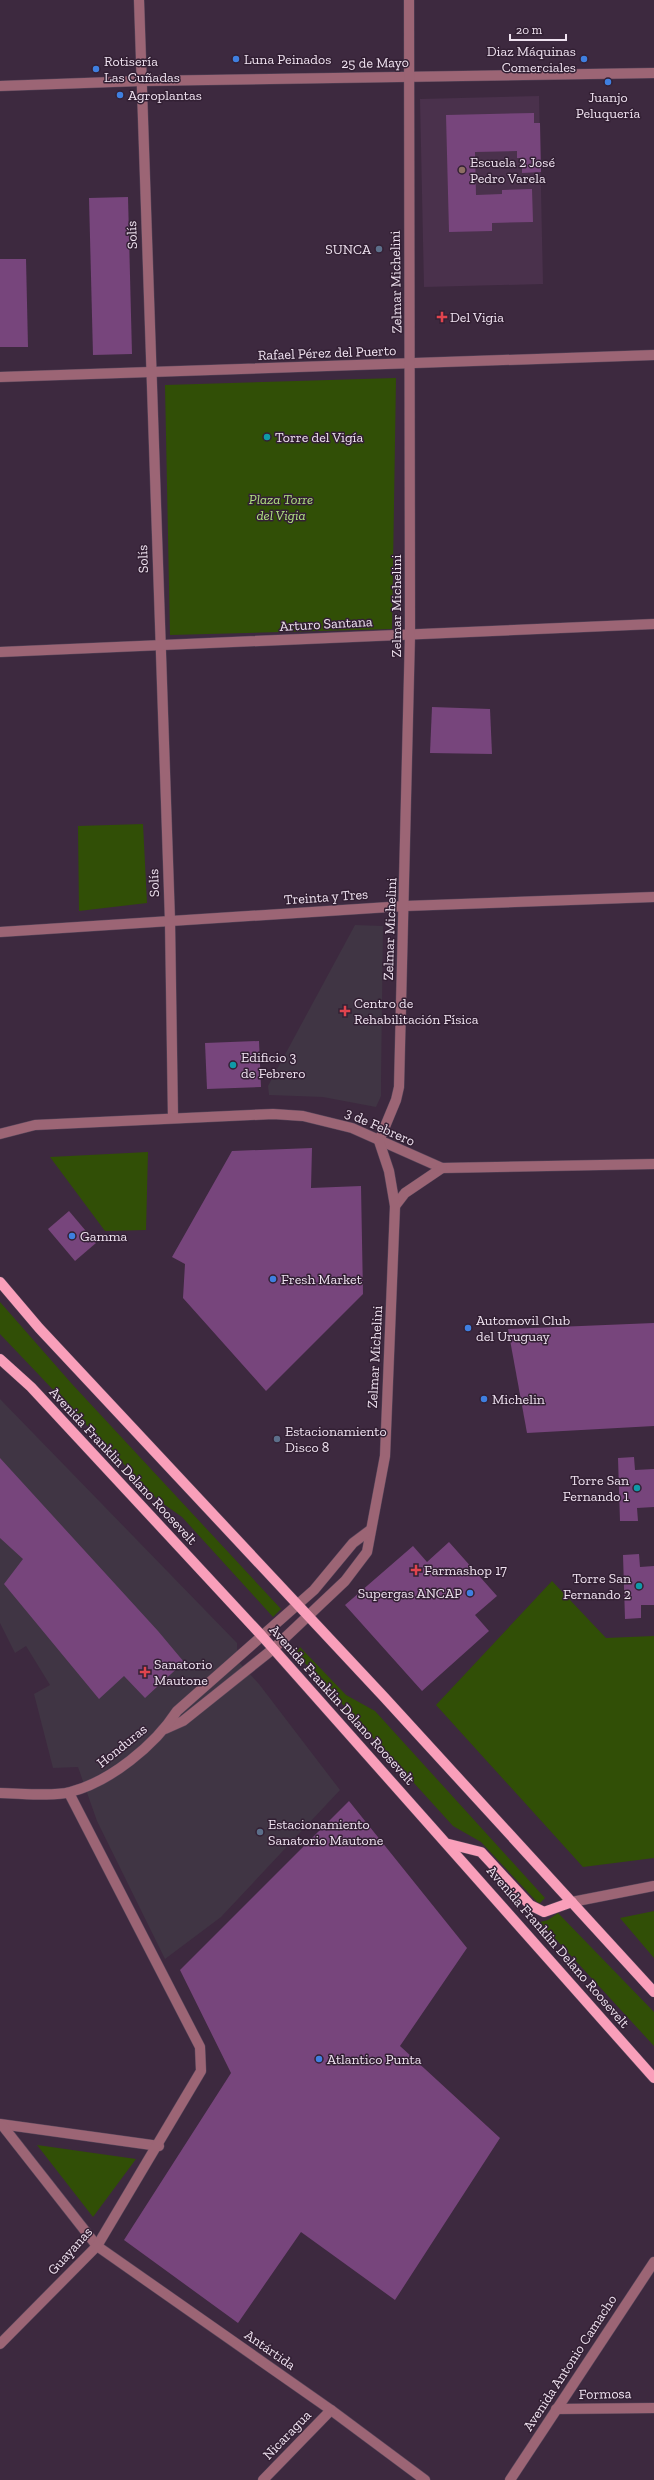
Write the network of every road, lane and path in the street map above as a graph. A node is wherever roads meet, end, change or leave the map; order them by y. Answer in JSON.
{"nodes":[{"id":1,"x":139,"y":0,"type":"edge"},
{"id":2,"x":409,"y":0,"type":"edge"},
{"id":3,"x":654,"y":73,"type":"edge"},
{"id":4,"x":408,"y":76,"type":"junction"},
{"id":5,"x":141,"y":81,"type":"junction"},
{"id":6,"x":0,"y":86,"type":"edge"},
{"id":7,"x":654,"y":355,"type":"edge"},
{"id":8,"x":410,"y":364,"type":"junction"},
{"id":9,"x":151,"y":373,"type":"junction"},
{"id":10,"x":0,"y":377,"type":"edge"},
{"id":11,"x":654,"y":624,"type":"edge"},
{"id":12,"x":410,"y":634,"type":"junction"},
{"id":13,"x":160,"y":646,"type":"junction"},
{"id":14,"x":0,"y":652,"type":"edge"},
{"id":15,"x":654,"y":897,"type":"edge"},
{"id":16,"x":405,"y":906,"type":"junction"},
{"id":17,"x":170,"y":921,"type":"junction"},
{"id":18,"x":0,"y":932,"type":"edge"},
{"id":19,"x":173,"y":1118,"type":"junction"},
{"id":20,"x":0,"y":1134,"type":"edge"},
{"id":21,"x":379,"y":1141,"type":"junction"},
{"id":22,"x":654,"y":1164,"type":"edge"},
{"id":23,"x":442,"y":1168,"type":"junction"},
{"id":24,"x":395,"y":1206,"type":"junction"},
{"id":25,"x":0,"y":1282,"type":"edge"},
{"id":26,"x":0,"y":1359,"type":"edge"},
{"id":27,"x":369,"y":1531,"type":"junction"},
{"id":28,"x":298,"y":1604,"type":"junction"},
{"id":29,"x":309,"y":1616,"type":"junction"},
{"id":30,"x":262,"y":1636,"type":"junction"},
{"id":31,"x":273,"y":1649,"type":"junction"},
{"id":32,"x":166,"y":1729,"type":"junction"},
{"id":33,"x":0,"y":1793,"type":"edge"},
{"id":34,"x":68,"y":1793,"type":"junction"},
{"id":35,"x":449,"y":1844,"type":"junction"},
{"id":36,"x":654,"y":1886,"type":"edge"},
{"id":37,"x":572,"y":1902,"type":"junction"},
{"id":38,"x":654,"y":1992,"type":"edge"},
{"id":39,"x":654,"y":2078,"type":"edge"},
{"id":40,"x":1,"y":2125,"type":"edge"},
{"id":41,"x":159,"y":2146,"type":"junction"},
{"id":42,"x":97,"y":2246,"type":"junction"},
{"id":43,"x":654,"y":2262,"type":"edge"},
{"id":44,"x":0,"y":2344,"type":"edge"},
{"id":45,"x":654,"y":2408,"type":"edge"},
{"id":46,"x":556,"y":2409,"type":"junction"},
{"id":47,"x":331,"y":2410,"type":"junction"},
{"id":48,"x":263,"y":2480,"type":"edge"},
{"id":49,"x":425,"y":2480,"type":"edge"},
{"id":50,"x":510,"y":2480,"type":"edge"}],
"edges":[{"from":1,"to":5,"type":"street","name":"Solís"},
{"from":2,"to":4,"type":"street","name":"Zelmar Michelini"},
{"from":3,"to":4,"type":"street","name":"25 de Mayo"},
{"from":4,"to":5,"type":"street","name":"25 de Mayo"},
{"from":4,"to":8,"type":"street","name":"Zelmar Michelini"},
{"from":5,"to":6,"type":"street","name":"25 de Mayo"},
{"from":5,"to":9,"type":"street","name":"Solís"},
{"from":7,"to":8,"type":"street","name":"Rafael Pérez del Puerto"},
{"from":8,"to":9,"type":"street","name":"Rafael Pérez del Puerto"},
{"from":8,"to":12,"type":"street","name":"Zelmar Michelini"},
{"from":9,"to":10,"type":"street","name":"Rafael Pérez del Puerto"},
{"from":9,"to":13,"type":"street","name":"Solís"},
{"from":11,"to":12,"type":"street","name":"Arturo Santana"},
{"from":12,"to":13,"type":"street","name":"Arturo Santana"},
{"from":12,"to":16,"type":"street","name":"Zelmar Michelini"},
{"from":13,"to":14,"type":"street","name":"Arturo Santana"},
{"from":13,"to":17,"type":"street","name":"Solís"},
{"from":15,"to":16,"type":"street","name":"Treinta y Tres"},
{"from":16,"to":17,"type":"street","name":"Treinta y Tres"},
{"from":16,"to":21,"type":"street","name":"Zelmar Michelini"},
{"from":17,"to":18,"type":"street","name":"Treinta y Tres"},
{"from":17,"to":19,"type":"street","name":"Solís"},
{"from":19,"to":20,"type":"street","name":"3 de Febrero"},
{"from":19,"to":21,"type":"street","name":"3 de Febrero"},
{"from":21,"to":23,"type":"street","name":"3 de Febrero"},
{"from":21,"to":24,"type":"street","name":"Zelmar Michelini"},
{"from":22,"to":23,"type":"street","name":"3 de Febrero"},
{"from":23,"to":24,"type":"street"},
{"from":24,"to":27,"type":"street","name":"Zelmar Michelini"},
{"from":25,"to":28,"type":"main road"},
{"from":26,"to":30,"type":"main road","name":"Avenida Franklin Delano Roosevelt"},
{"from":27,"to":28,"type":"street"},
{"from":27,"to":29,"type":"street","name":"Zelmar Michelini"},
{"from":28,"to":29,"type":"main road"},
{"from":28,"to":30,"type":"street","name":"Honduras"},
{"from":29,"to":31,"type":"street","name":"Honduras"},
{"from":29,"to":37,"type":"main road"},
{"from":30,"to":31,"type":"main road","name":"Avenida Franklin Delano Roosevelt"},
{"from":30,"to":32,"type":"street","name":"Honduras"},
{"from":31,"to":32,"type":"street","name":"Honduras"},
{"from":31,"to":35,"type":"main road","name":"Avenida Franklin Delano Roosevelt"},
{"from":32,"to":34,"type":"street","name":"Honduras"},
{"from":33,"to":34,"type":"street","name":"Honduras"},
{"from":34,"to":41,"type":"street","name":"Guayanas"},
{"from":35,"to":37,"type":"main road"},
{"from":35,"to":39,"type":"main road","name":"Avenida Franklin Delano Roosevelt"},
{"from":36,"to":37,"type":"street"},
{"from":37,"to":38,"type":"main road"},
{"from":40,"to":41,"type":"street"},
{"from":40,"to":42,"type":"street","name":"Antártida"},
{"from":41,"to":42,"type":"street","name":"Guayanas"},
{"from":42,"to":44,"type":"street","name":"Guayanas"},
{"from":42,"to":47,"type":"street","name":"Antártida"},
{"from":43,"to":46,"type":"street","name":"Avenida Antonio Camacho"},
{"from":45,"to":46,"type":"street","name":"Formosa"},
{"from":46,"to":50,"type":"street","name":"Avenida Antonio Camacho"},
{"from":47,"to":48,"type":"street","name":"Nicaragua"},
{"from":47,"to":49,"type":"street","name":"Antártida"}]}
